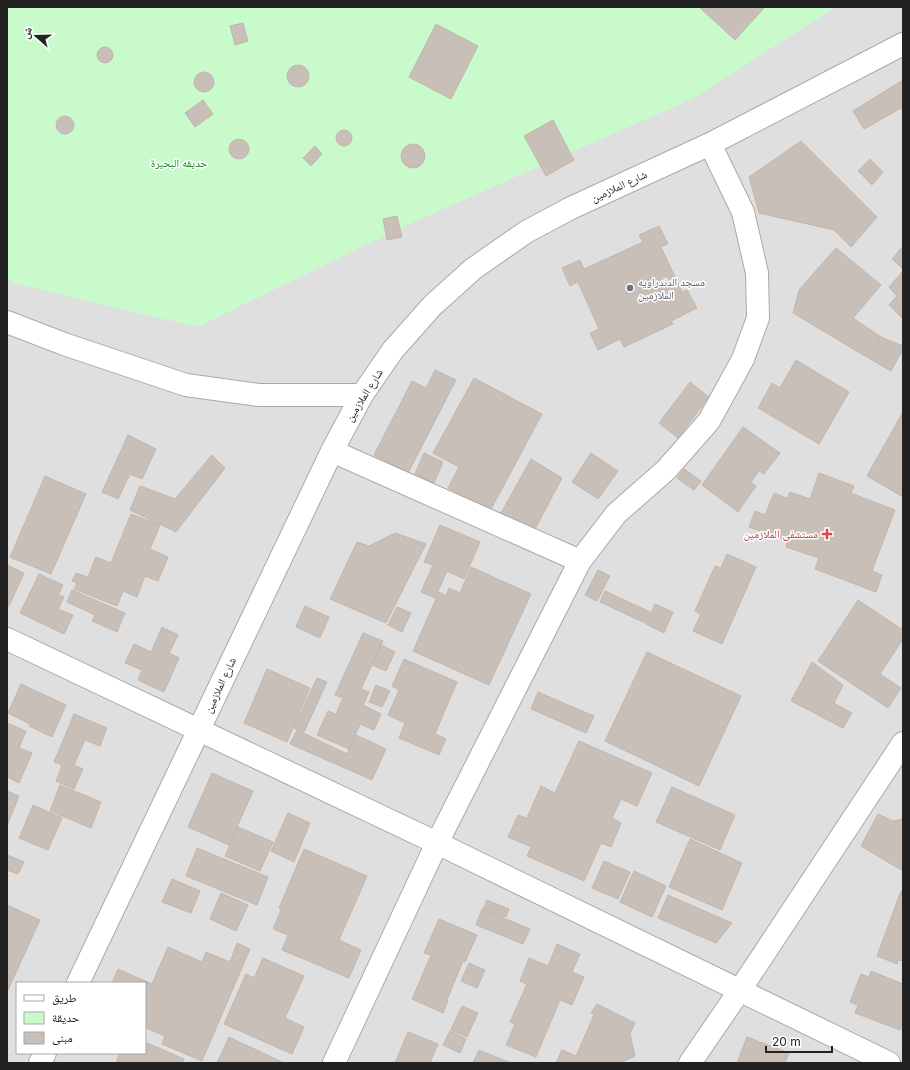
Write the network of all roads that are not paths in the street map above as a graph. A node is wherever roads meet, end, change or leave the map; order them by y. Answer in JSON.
{"nodes":[{"id":1,"x":903,"y":44,"type":"edge"},
{"id":2,"x":710,"y":144,"type":"junction"},
{"id":3,"x":7,"y":322,"type":"edge"},
{"id":4,"x":362,"y":395,"type":"junction"},
{"id":5,"x":332,"y":451,"type":"junction"},
{"id":6,"x":580,"y":561,"type":"junction"},
{"id":7,"x":7,"y":639,"type":"edge"},
{"id":8,"x":199,"y":730,"type":"junction"},
{"id":9,"x":903,"y":743,"type":"edge"},
{"id":10,"x":437,"y":843,"type":"junction"},
{"id":11,"x":78,"y":982,"type":"edge"},
{"id":12,"x":740,"y":990,"type":"junction"},
{"id":13,"x":44,"y":1054,"type":"edge"},
{"id":14,"x":40,"y":1063,"type":"edge"},
{"id":15,"x":334,"y":1063,"type":"edge"},
{"id":16,"x":690,"y":1063,"type":"edge"},
{"id":17,"x":889,"y":1063,"type":"edge"}],
"edges":[{"from":1,"to":2,"type":"street","name":"شارع الملازمين"},
{"from":2,"to":4,"type":"street","name":"شارع الملازمين"},
{"from":2,"to":6,"type":"street"},
{"from":3,"to":4,"type":"street"},
{"from":4,"to":5,"type":"street","name":"شارع الملازمين"},
{"from":5,"to":6,"type":"street"},
{"from":5,"to":8,"type":"street","name":"شارع الملازمين"},
{"from":6,"to":10,"type":"street"},
{"from":7,"to":8,"type":"street"},
{"from":8,"to":10,"type":"street"},
{"from":8,"to":11,"type":"street","name":"شارع الملازمين"},
{"from":9,"to":12,"type":"street"},
{"from":10,"to":12,"type":"street"},
{"from":10,"to":15,"type":"street"},
{"from":12,"to":16,"type":"street"},
{"from":12,"to":17,"type":"street"},
{"from":13,"to":14,"type":"street"}]}
